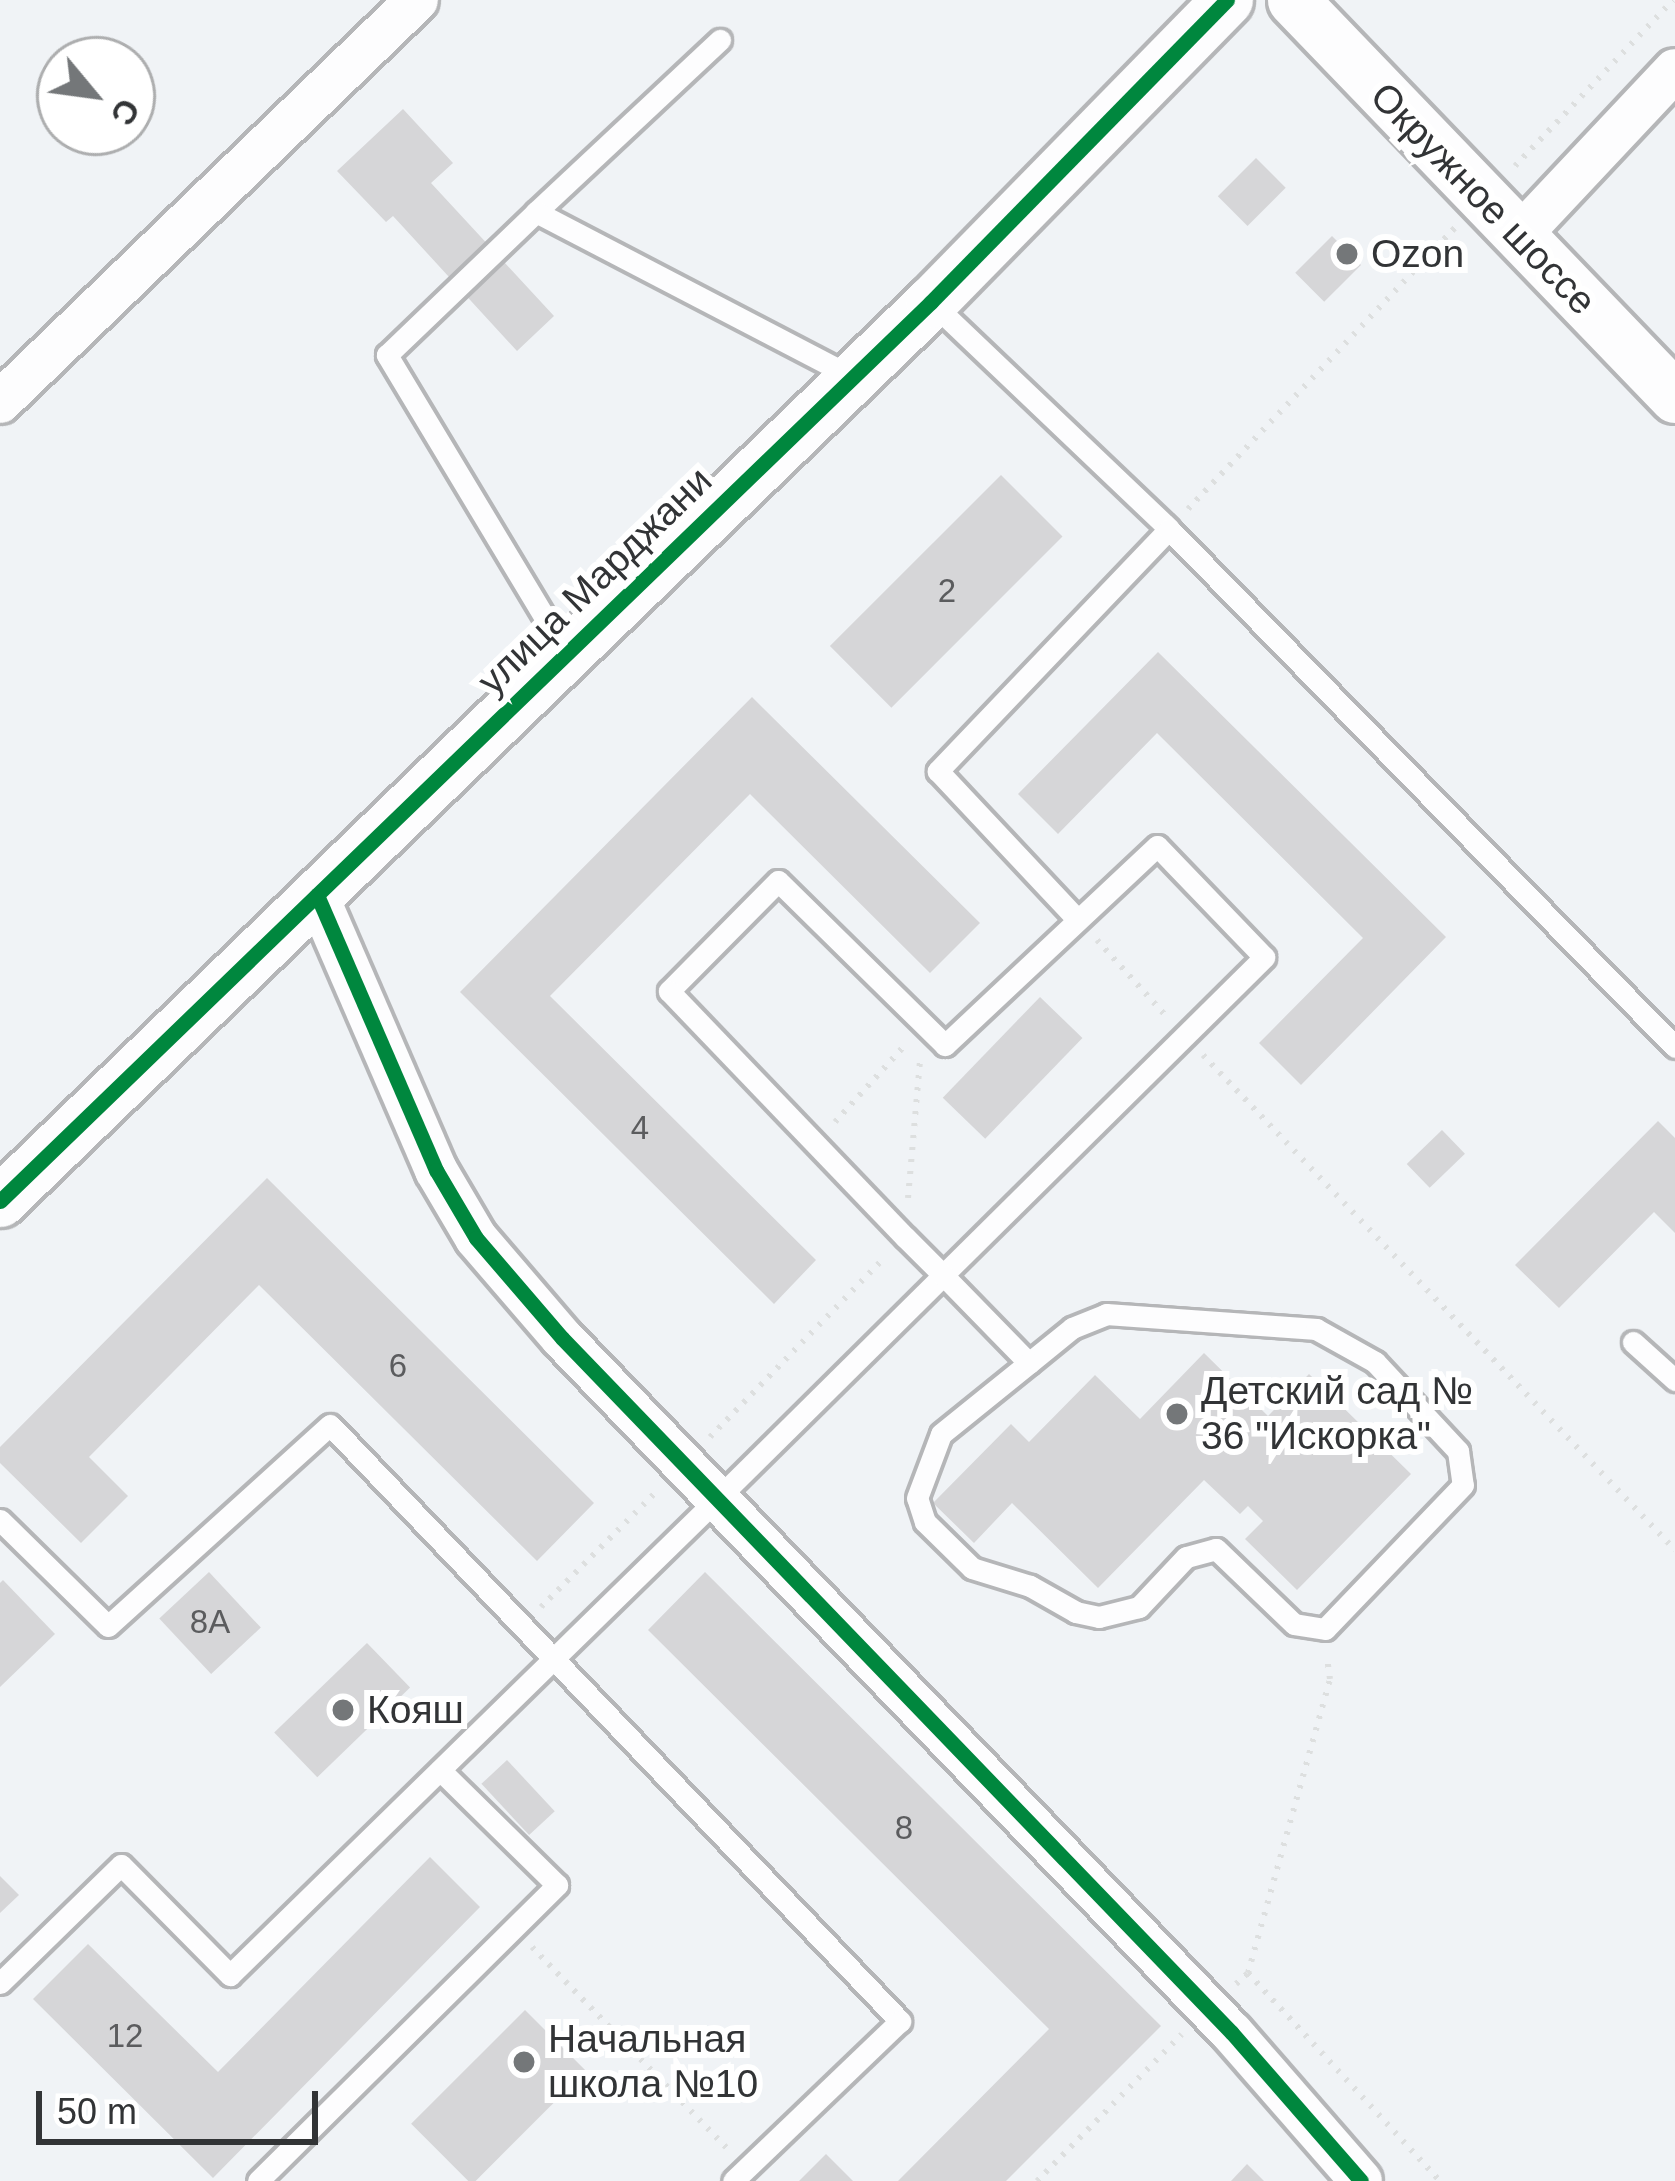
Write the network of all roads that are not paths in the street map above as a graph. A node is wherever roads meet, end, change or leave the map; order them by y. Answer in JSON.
{"nodes":[{"id":1,"x":417,"y":0,"type":"edge"},
{"id":2,"x":1227,"y":0,"type":"edge"},
{"id":3,"x":1293,"y":0,"type":"edge"},
{"id":4,"x":720,"y":40,"type":"dead end"},
{"id":5,"x":1675,"y":70,"type":"edge"},
{"id":6,"x":536,"y":212,"type":"junction"},
{"id":7,"x":1520,"y":235,"type":"junction"},
{"id":8,"x":931,"y":302,"type":"junction"},
{"id":9,"x":853,"y":378,"type":"junction"},
{"id":10,"x":1675,"y":397,"type":"edge"},
{"id":11,"x":0,"y":402,"type":"edge"},
{"id":12,"x":1169,"y":529,"type":"junction"},
{"id":13,"x":567,"y":654,"type":"junction"},
{"id":14,"x":317,"y":895,"type":"junction"},
{"id":15,"x":1078,"y":920,"type":"junction"},
{"id":16,"x":1675,"y":1047,"type":"edge"},
{"id":17,"x":0,"y":1201,"type":"edge"},
{"id":18,"x":943,"y":1275,"type":"junction"},
{"id":19,"x":1633,"y":1342,"type":"dead end"},
{"id":20,"x":1029,"y":1363,"type":"junction"},
{"id":21,"x":1675,"y":1380,"type":"edge"},
{"id":22,"x":717,"y":1499,"type":"junction"},
{"id":23,"x":0,"y":1520,"type":"edge"},
{"id":24,"x":557,"y":1654,"type":"junction"},
{"id":25,"x":440,"y":1769,"type":"junction"},
{"id":26,"x":0,"y":1983,"type":"edge"},
{"id":27,"x":740,"y":2175,"type":"edge"},
{"id":28,"x":259,"y":2181,"type":"edge"},
{"id":29,"x":1361,"y":2181,"type":"edge"}],
"edges":[{"from":1,"to":11,"type":"street"},
{"from":2,"to":8,"type":"street","name":"улица Марджани"},
{"from":3,"to":7,"type":"street","name":"Окружное шоссе"},
{"from":4,"to":6,"type":"lane"},
{"from":5,"to":7,"type":"street"},
{"from":6,"to":9,"type":"lane"},
{"from":6,"to":13,"type":"lane"},
{"from":7,"to":10,"type":"street","name":"Окружное шоссе"},
{"from":8,"to":9,"type":"street","name":"улица Марджани"},
{"from":8,"to":12,"type":"lane"},
{"from":9,"to":13,"type":"street","name":"улица Марджани"},
{"from":12,"to":15,"type":"lane"},
{"from":12,"to":16,"type":"lane"},
{"from":13,"to":14,"type":"street","name":"улица Марджани"},
{"from":14,"to":17,"type":"street","name":"улица Марджани"},
{"from":14,"to":22,"type":"street"},
{"from":15,"to":18,"type":"lane"},
{"from":15,"to":18,"type":"lane"},
{"from":18,"to":20,"type":"lane"},
{"from":18,"to":22,"type":"lane"},
{"from":19,"to":21,"type":"lane"},
{"from":20,"to":20,"type":"lane"},
{"from":22,"to":24,"type":"lane"},
{"from":22,"to":29,"type":"street"},
{"from":23,"to":24,"type":"lane"},
{"from":24,"to":25,"type":"lane"},
{"from":24,"to":27,"type":"lane"},
{"from":25,"to":26,"type":"lane"},
{"from":25,"to":28,"type":"lane"}]}
